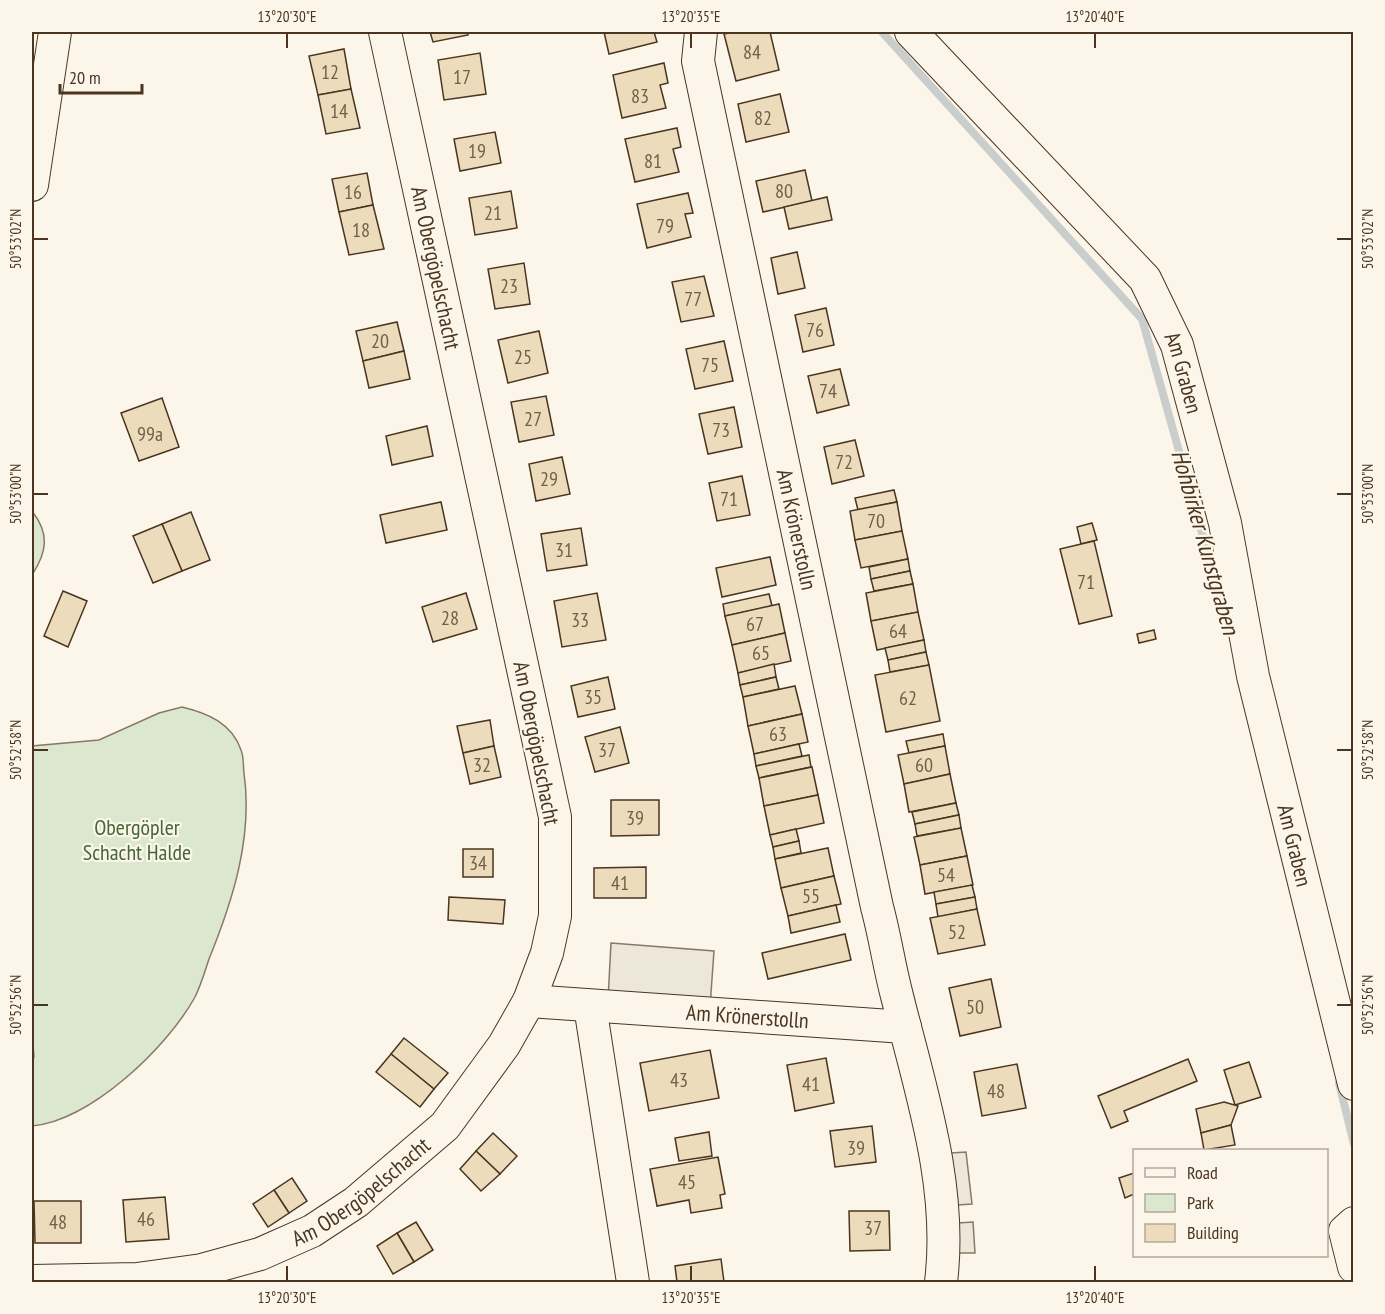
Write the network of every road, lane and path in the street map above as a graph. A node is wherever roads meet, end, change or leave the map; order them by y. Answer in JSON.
{"nodes":[{"id":1,"x":56,"y":32,"type":"edge"},
{"id":2,"x":385,"y":32,"type":"edge"},
{"id":3,"x":701,"y":32,"type":"edge"},
{"id":4,"x":911,"y":32,"type":"edge"},
{"id":5,"x":32,"y":185,"type":"edge"},
{"id":6,"x":529,"y":1001,"type":"junction"},
{"id":7,"x":590,"y":1006,"type":"junction"},
{"id":8,"x":905,"y":1027,"type":"junction"},
{"id":9,"x":1353,"y":1084,"type":"edge"},
{"id":10,"x":1353,"y":1224,"type":"edge"},
{"id":11,"x":1353,"y":1267,"type":"edge"},
{"id":12,"x":32,"y":1281,"type":"edge"},
{"id":13,"x":633,"y":1282,"type":"edge"},
{"id":14,"x":941,"y":1282,"type":"edge"}],
"edges":[{"from":1,"to":5,"type":"street"},
{"from":2,"to":6,"type":"street","name":"Am Obergöpelschacht"},
{"from":3,"to":8,"type":"street","name":"Am Krönerstolln"},
{"from":4,"to":9,"type":"street","name":"Am Graben"},
{"from":6,"to":7,"type":"street","name":"Am Krönerstolln"},
{"from":6,"to":12,"type":"street","name":"Am Obergöpelschacht"},
{"from":7,"to":8,"type":"street","name":"Am Krönerstolln"},
{"from":7,"to":13,"type":"street"},
{"from":8,"to":14,"type":"street","name":"Am Krönerstolln"},
{"from":10,"to":11,"type":"street"}]}
